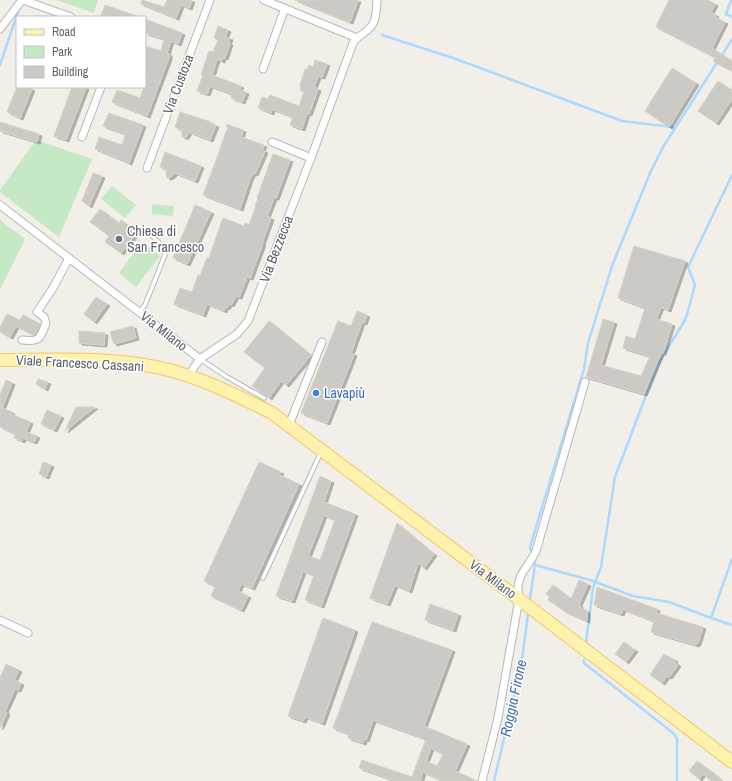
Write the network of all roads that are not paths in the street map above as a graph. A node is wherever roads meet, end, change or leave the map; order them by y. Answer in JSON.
{"nodes":[{"id":1,"x":22,"y":0,"type":"edge"},
{"id":2,"x":210,"y":0,"type":"edge"},
{"id":3,"x":264,"y":0,"type":"edge"},
{"id":4,"x":377,"y":0,"type":"edge"},
{"id":5,"x":285,"y":8,"type":"junction"},
{"id":6,"x":68,"y":16,"type":"edge"},
{"id":7,"x":0,"y":29,"type":"edge"},
{"id":8,"x":359,"y":37,"type":"junction"},
{"id":9,"x":263,"y":68,"type":"dead end"},
{"id":10,"x":101,"y":88,"type":"edge"},
{"id":11,"x":82,"y":137,"type":"dead end"},
{"id":12,"x":272,"y":142,"type":"dead end"},
{"id":13,"x":311,"y":158,"type":"junction"},
{"id":14,"x":147,"y":168,"type":"dead end"},
{"id":15,"x":0,"y":205,"type":"edge"},
{"id":16,"x":152,"y":236,"type":"dead end"},
{"id":17,"x":69,"y":258,"type":"junction"},
{"id":18,"x":139,"y":312,"type":"junction"},
{"id":19,"x":22,"y":340,"type":"dead end"},
{"id":20,"x":322,"y":342,"type":"dead end"},
{"id":21,"x":200,"y":358,"type":"junction"},
{"id":22,"x":0,"y":360,"type":"edge"},
{"id":23,"x":188,"y":376,"type":"junction"},
{"id":24,"x":585,"y":382,"type":"dead end"},
{"id":25,"x":264,"y":398,"type":"dead end"},
{"id":26,"x":249,"y":401,"type":"joint"},
{"id":27,"x":290,"y":425,"type":"junction"},
{"id":28,"x":322,"y":450,"type":"junction"},
{"id":29,"x":263,"y":578,"type":"dead end"},
{"id":30,"x":519,"y":599,"type":"junction"},
{"id":31,"x":0,"y":620,"type":"edge"},
{"id":32,"x":28,"y":632,"type":"dead end"},
{"id":33,"x":732,"y":762,"type":"edge"},
{"id":34,"x":482,"y":781,"type":"edge"}],
"edges":[{"from":1,"to":6,"type":"street"},
{"from":1,"to":7,"type":"street"},
{"from":2,"to":14,"type":"street","name":"Via Custoza"},
{"from":3,"to":5,"type":"street"},
{"from":4,"to":8,"type":"street","name":"Via Bezzecca"},
{"from":5,"to":8,"type":"street"},
{"from":5,"to":9,"type":"street"},
{"from":8,"to":13,"type":"street","name":"Via Bezzecca"},
{"from":10,"to":11,"type":"street"},
{"from":12,"to":13,"type":"street"},
{"from":13,"to":21,"type":"street","name":"Via Bezzecca"},
{"from":15,"to":17,"type":"street","name":"Via Milano"},
{"from":16,"to":18,"type":"lane"},
{"from":17,"to":18,"type":"street","name":"Via Milano"},
{"from":17,"to":19,"type":"street"},
{"from":18,"to":21,"type":"street","name":"Via Milano"},
{"from":20,"to":27,"type":"street"},
{"from":21,"to":23,"type":"street"},
{"from":21,"to":25,"type":"lane","name":"Via Milano"},
{"from":22,"to":23,"type":"main road","name":"Viale Francesco Cassani"},
{"from":23,"to":26,"type":"main road","name":"Viale Francesco Cassani"},
{"from":24,"to":30,"type":"street"},
{"from":26,"to":27,"type":"main road","name":"Via Milano"},
{"from":27,"to":28,"type":"main road","name":"Via Milano"},
{"from":28,"to":29,"type":"lane"},
{"from":28,"to":30,"type":"main road","name":"Via Milano"},
{"from":30,"to":33,"type":"main road","name":"Via Milano"},
{"from":30,"to":34,"type":"street"},
{"from":31,"to":32,"type":"street"}]}
